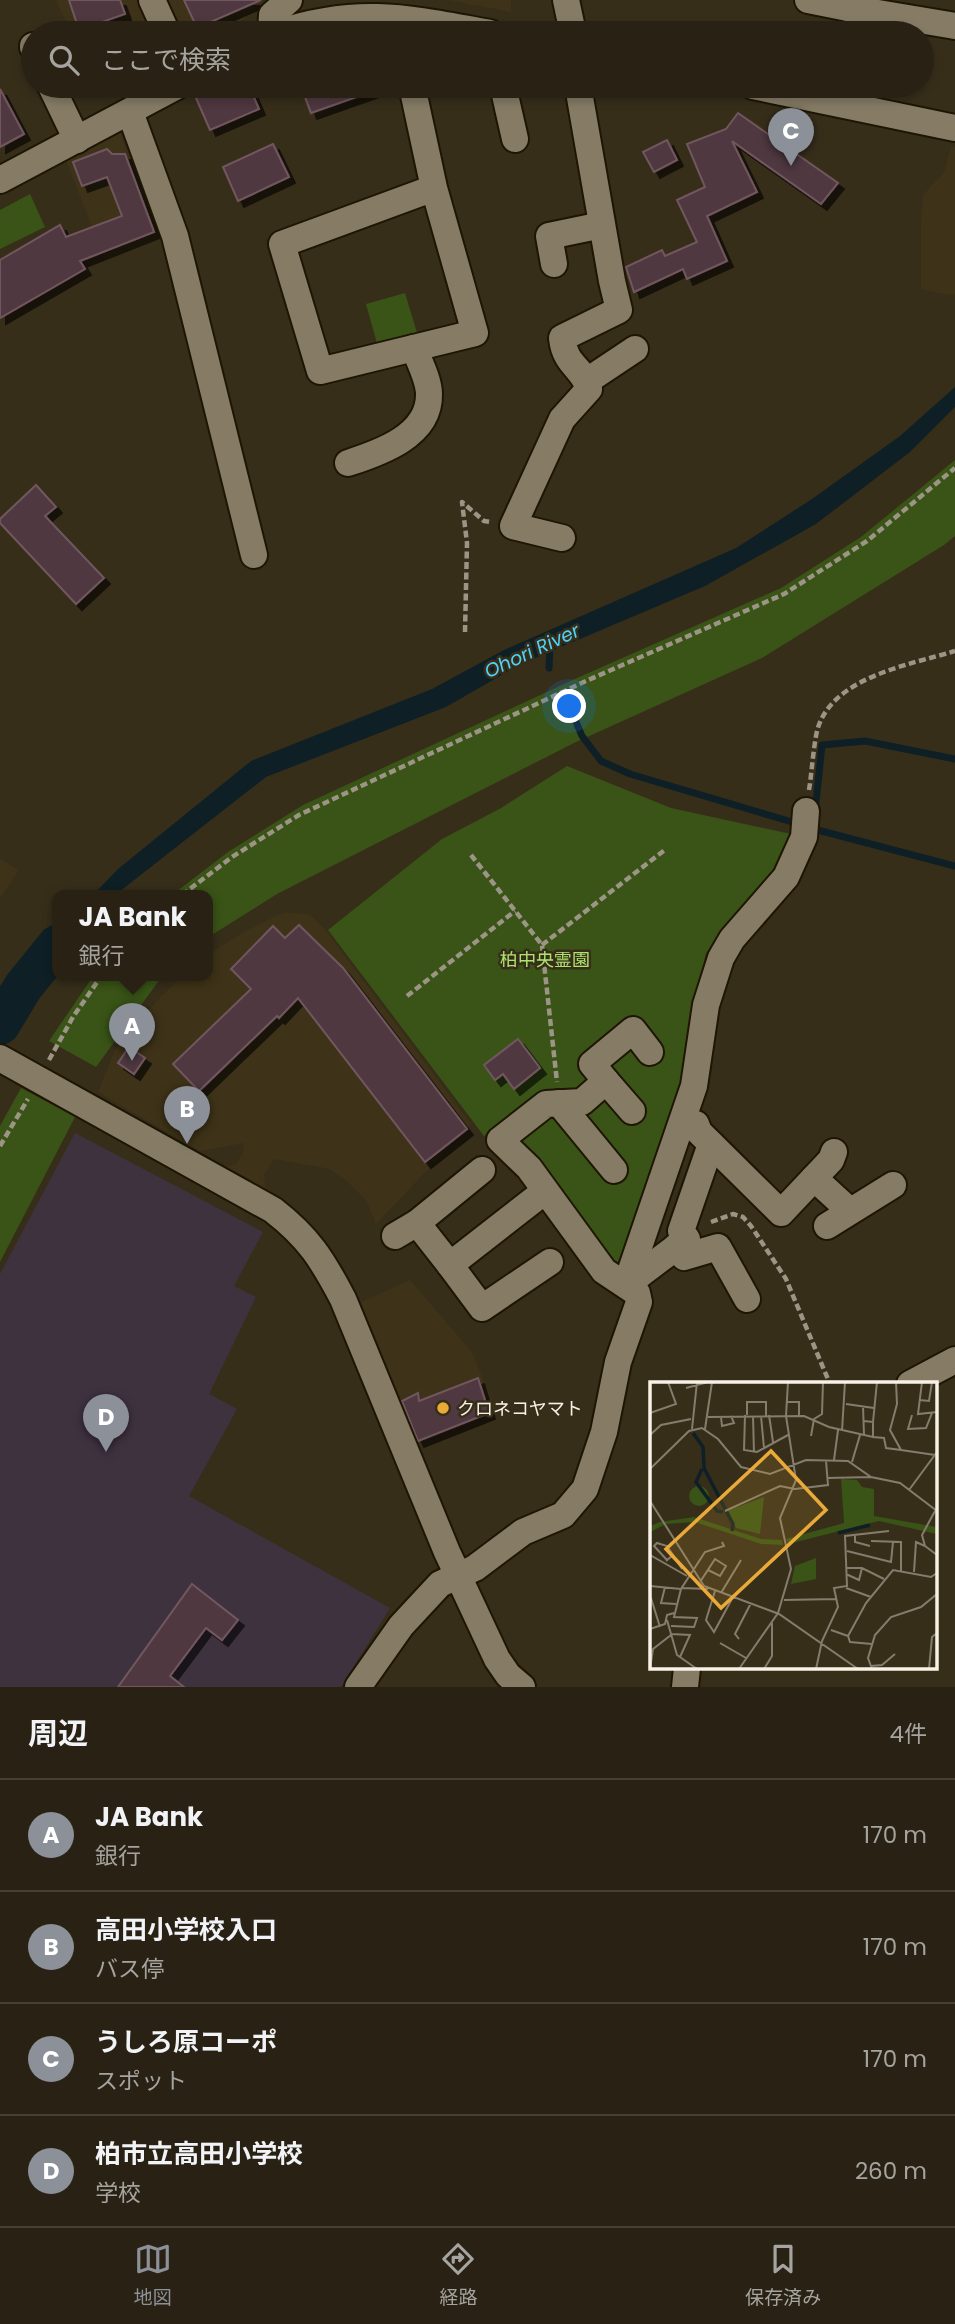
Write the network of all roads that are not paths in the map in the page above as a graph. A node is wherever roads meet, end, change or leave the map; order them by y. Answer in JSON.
{"nodes":[{"id":1,"x":152,"y":0,"type":"edge"},
{"id":2,"x":566,"y":0,"type":"edge"},
{"id":3,"x":808,"y":0,"type":"edge"},
{"id":4,"x":849,"y":4,"type":"edge"},
{"id":5,"x":275,"y":16,"type":"edge"},
{"id":6,"x":162,"y":21,"type":"edge"},
{"id":7,"x":383,"y":21,"type":"edge"},
{"id":8,"x":570,"y":21,"type":"edge"},
{"id":9,"x":931,"y":21,"type":"edge"},
{"id":10,"x":934,"y":22,"type":"edge"},
{"id":11,"x":955,"y":26,"type":"edge"},
{"id":12,"x":57,"y":98,"type":"edge"},
{"id":13,"x":155,"y":98,"type":"edge"},
{"id":14,"x":415,"y":98,"type":"edge"},
{"id":15,"x":506,"y":98,"type":"edge"},
{"id":16,"x":580,"y":98,"type":"edge"},
{"id":17,"x":811,"y":98,"type":"edge"},
{"id":18,"x":130,"y":112,"type":"junction"},
{"id":19,"x":955,"y":128,"type":"edge"},
{"id":20,"x":515,"y":139,"type":"dead end"},
{"id":21,"x":77,"y":140,"type":"junction"},
{"id":22,"x":0,"y":180,"type":"edge"},
{"id":23,"x":434,"y":188,"type":"junction"},
{"id":24,"x":602,"y":225,"type":"junction"},
{"id":25,"x":554,"y":264,"type":"dead end"},
{"id":26,"x":414,"y":348,"type":"junction"},
{"id":27,"x":635,"y":349,"type":"dead end"},
{"id":28,"x":587,"y":381,"type":"junction"},
{"id":29,"x":348,"y":463,"type":"dead end"},
{"id":30,"x":562,"y":538,"type":"dead end"},
{"id":31,"x":254,"y":555,"type":"dead end"},
{"id":32,"x":806,"y":811,"type":"road end"},
{"id":33,"x":650,"y":1052,"type":"dead end"},
{"id":34,"x":0,"y":1058,"type":"edge"},
{"id":35,"x":606,"y":1080,"type":"junction"},
{"id":36,"x":559,"y":1103,"type":"junction"},
{"id":37,"x":632,"y":1111,"type":"dead end"},
{"id":38,"x":834,"y":1152,"type":"dead end"},
{"id":39,"x":482,"y":1170,"type":"dead end"},
{"id":40,"x":614,"y":1170,"type":"dead end"},
{"id":41,"x":814,"y":1178,"type":"junction"},
{"id":42,"x":893,"y":1185,"type":"dead end"},
{"id":43,"x":545,"y":1191,"type":"junction"},
{"id":44,"x":850,"y":1211,"type":"junction"},
{"id":45,"x":827,"y":1226,"type":"dead end"},
{"id":46,"x":681,"y":1243,"type":"junction"},
{"id":47,"x":550,"y":1262,"type":"dead end"},
{"id":48,"x":450,"y":1265,"type":"junction"},
{"id":49,"x":626,"y":1285,"type":"junction"},
{"id":50,"x":747,"y":1299,"type":"dead end"},
{"id":51,"x":955,"y":1360,"type":"edge"},
{"id":52,"x":914,"y":1382,"type":"edge"},
{"id":53,"x":458,"y":1577,"type":"junction"},
{"id":54,"x":358,"y":1687,"type":"edge"},
{"id":55,"x":522,"y":1687,"type":"edge"}],
"edges":[{"from":1,"to":6,"type":"street"},
{"from":2,"to":8,"type":"street"},
{"from":3,"to":4,"type":"street"},
{"from":4,"to":9,"type":"street"},
{"from":5,"to":7,"type":"street"},
{"from":10,"to":11,"type":"street"},
{"from":12,"to":21,"type":"street"},
{"from":13,"to":18,"type":"street"},
{"from":14,"to":23,"type":"street"},
{"from":15,"to":20,"type":"street"},
{"from":16,"to":24,"type":"street"},
{"from":17,"to":19,"type":"street"},
{"from":18,"to":21,"type":"street"},
{"from":18,"to":31,"type":"street"},
{"from":21,"to":22,"type":"street"},
{"from":23,"to":26,"type":"street"},
{"from":23,"to":26,"type":"street"},
{"from":24,"to":25,"type":"street"},
{"from":24,"to":28,"type":"street"},
{"from":26,"to":29,"type":"street"},
{"from":27,"to":28,"type":"street"},
{"from":28,"to":30,"type":"street"},
{"from":32,"to":49,"type":"street"},
{"from":33,"to":35,"type":"street"},
{"from":34,"to":53,"type":"street"},
{"from":35,"to":36,"type":"street"},
{"from":35,"to":37,"type":"street"},
{"from":36,"to":40,"type":"street"},
{"from":36,"to":43,"type":"street"},
{"from":38,"to":41,"type":"street"},
{"from":39,"to":48,"type":"street"},
{"from":41,"to":44,"type":"street"},
{"from":41,"to":46,"type":"street"},
{"from":42,"to":44,"type":"street"},
{"from":43,"to":48,"type":"street"},
{"from":43,"to":49,"type":"street"},
{"from":44,"to":45,"type":"street"},
{"from":46,"to":49,"type":"street"},
{"from":46,"to":50,"type":"street"},
{"from":47,"to":48,"type":"street"},
{"from":49,"to":53,"type":"street"},
{"from":51,"to":52,"type":"street"},
{"from":53,"to":54,"type":"street"},
{"from":53,"to":55,"type":"street"}]}
